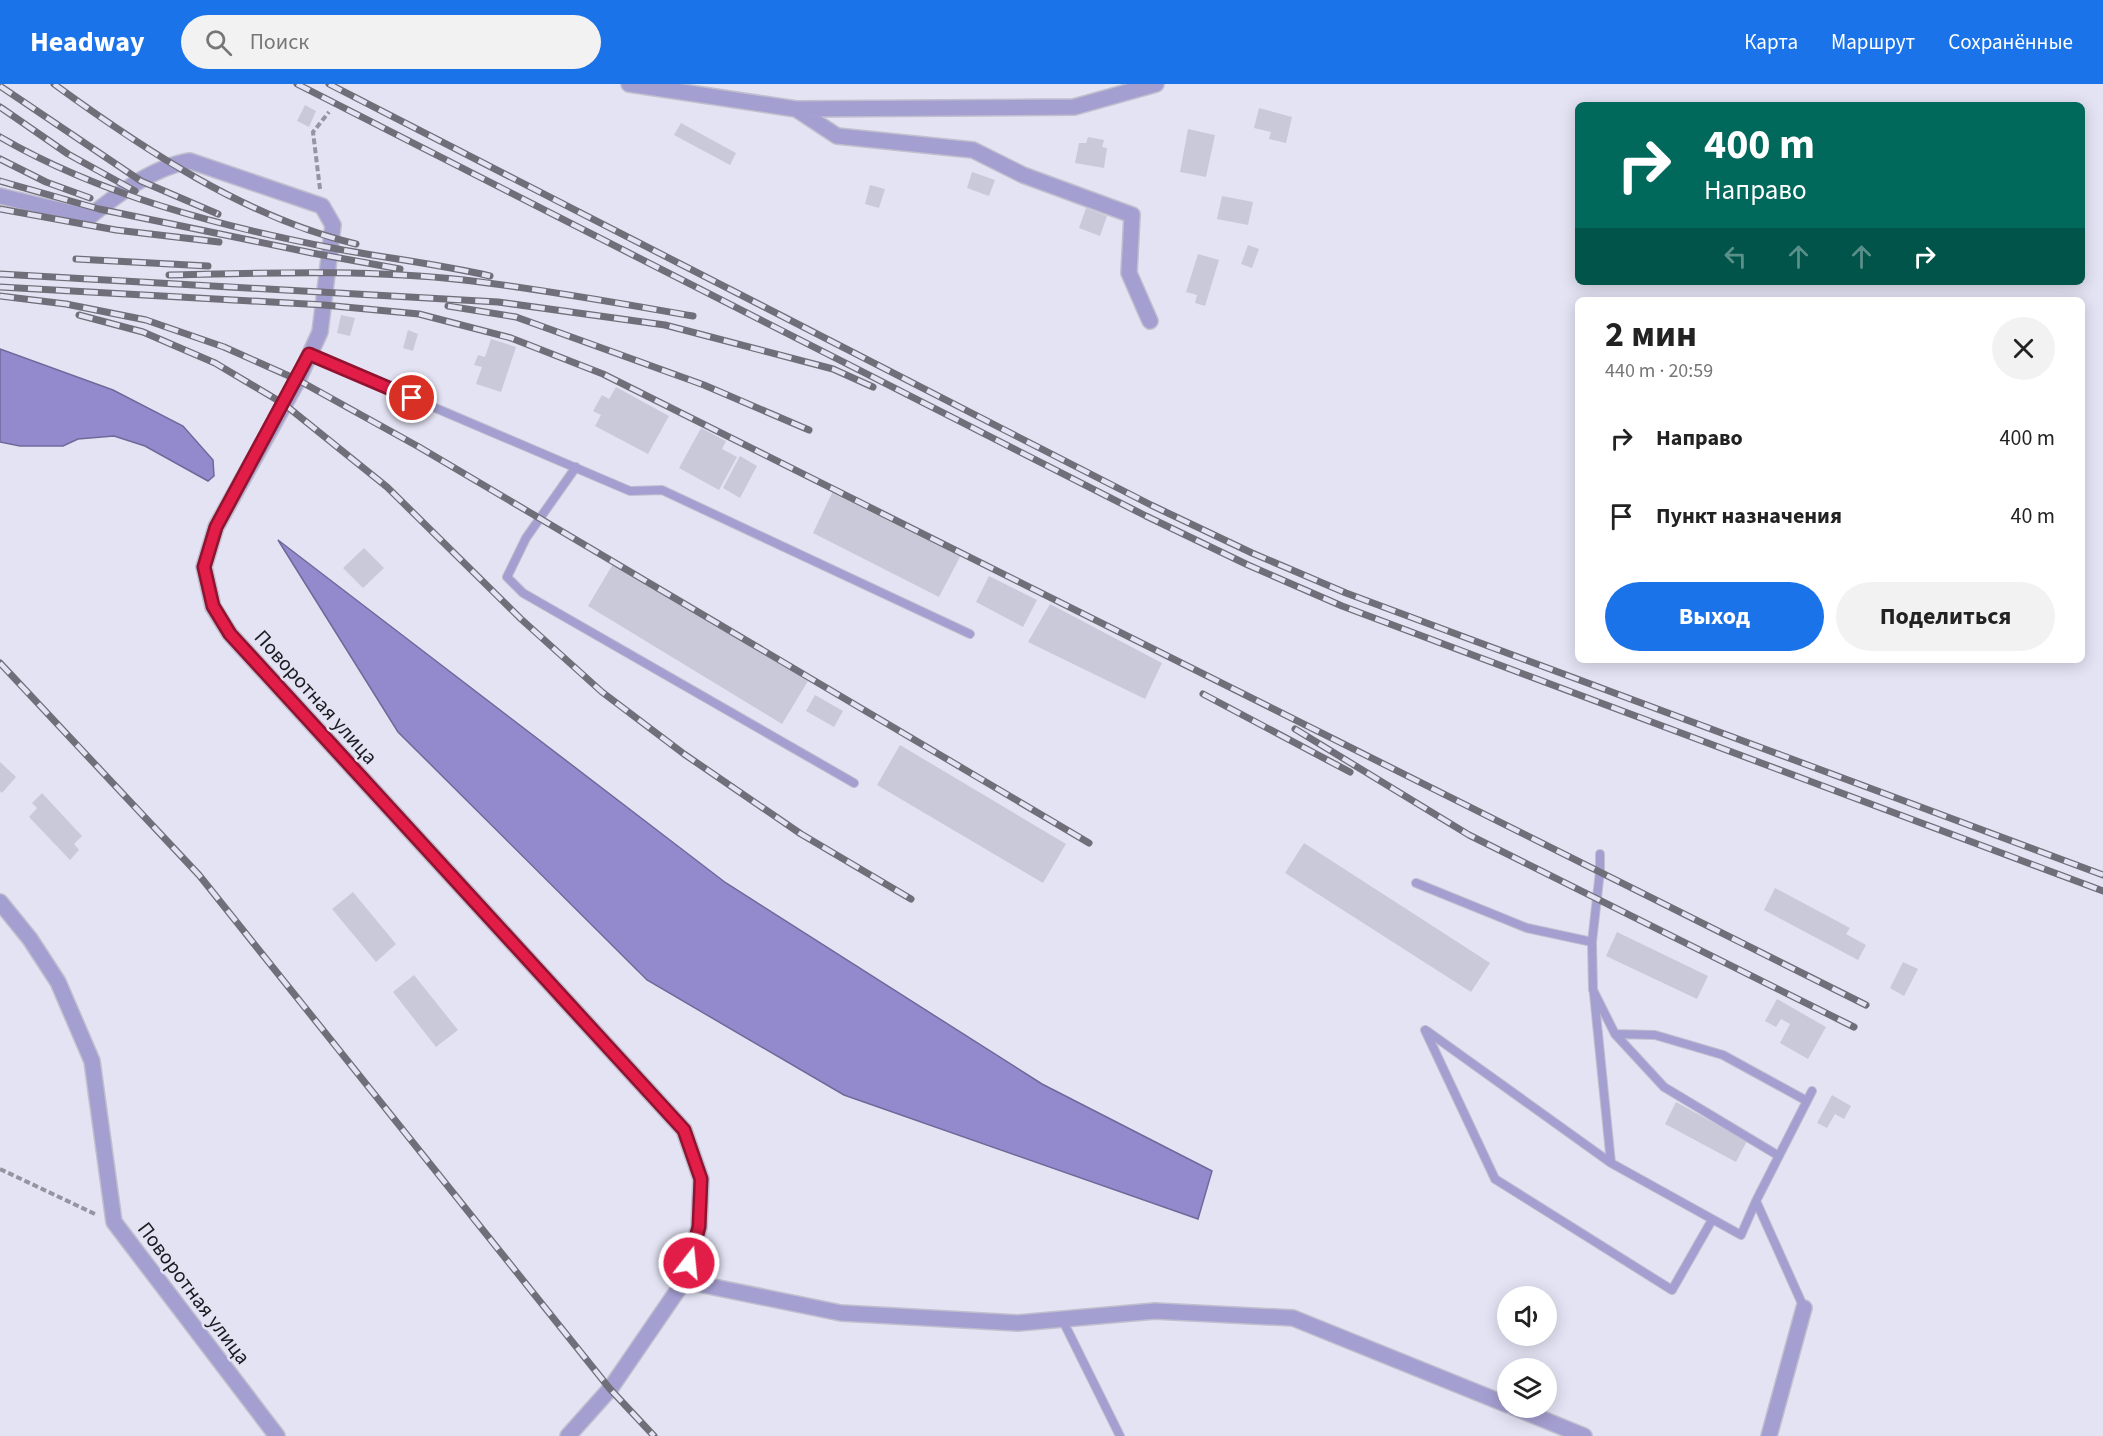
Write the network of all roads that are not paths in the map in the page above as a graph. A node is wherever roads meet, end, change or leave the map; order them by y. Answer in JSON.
{"nodes":[{"id":1,"x":629,"y":84,"type":"edge"},
{"id":2,"x":1156,"y":84,"type":"edge"},
{"id":3,"x":796,"y":109,"type":"junction"},
{"id":4,"x":0,"y":196,"type":"edge"},
{"id":5,"x":1150,"y":321,"type":"dead end"},
{"id":6,"x":309,"y":354,"type":"junction"},
{"id":7,"x":576,"y":467,"type":"junction"},
{"id":8,"x":970,"y":634,"type":"dead end"},
{"id":9,"x":854,"y":783,"type":"dead end"},
{"id":10,"x":1600,"y":854,"type":"dead end"},
{"id":11,"x":1416,"y":883,"type":"dead end"},
{"id":12,"x":0,"y":902,"type":"edge"},
{"id":13,"x":1592,"y":942,"type":"junction"},
{"id":14,"x":1593,"y":990,"type":"junction"},
{"id":15,"x":1615,"y":1034,"type":"junction"},
{"id":16,"x":1812,"y":1091,"type":"dead end"},
{"id":17,"x":1807,"y":1101,"type":"junction"},
{"id":18,"x":1779,"y":1156,"type":"junction"},
{"id":19,"x":1611,"y":1163,"type":"junction"},
{"id":20,"x":1756,"y":1201,"type":"junction"},
{"id":21,"x":1712,"y":1220,"type":"junction"},
{"id":22,"x":684,"y":1281,"type":"junction"},
{"id":23,"x":1804,"y":1308,"type":"joint"},
{"id":24,"x":1062,"y":1319,"type":"junction"},
{"id":25,"x":1497,"y":1401,"type":"edge"},
{"id":26,"x":1540,"y":1418,"type":"edge"},
{"id":27,"x":277,"y":1436,"type":"edge"},
{"id":28,"x":568,"y":1436,"type":"edge"},
{"id":29,"x":1119,"y":1436,"type":"edge"},
{"id":30,"x":1584,"y":1436,"type":"edge"},
{"id":31,"x":1768,"y":1436,"type":"edge"}],
"edges":[{"from":1,"to":3,"type":"street"},
{"from":2,"to":3,"type":"street"},
{"from":3,"to":5,"type":"street"},
{"from":4,"to":6,"type":"street","name":"Поворотная улица"},
{"from":6,"to":7,"type":"lane"},
{"from":6,"to":22,"type":"street","name":"Поворотная улица"},
{"from":7,"to":8,"type":"lane"},
{"from":7,"to":9,"type":"lane"},
{"from":10,"to":13,"type":"lane"},
{"from":11,"to":13,"type":"lane"},
{"from":12,"to":27,"type":"street","name":"Поворотная улица"},
{"from":13,"to":14,"type":"lane"},
{"from":14,"to":15,"type":"lane"},
{"from":14,"to":19,"type":"lane"},
{"from":15,"to":17,"type":"lane"},
{"from":15,"to":18,"type":"lane"},
{"from":16,"to":17,"type":"lane"},
{"from":17,"to":18,"type":"lane"},
{"from":18,"to":20,"type":"lane"},
{"from":19,"to":21,"type":"lane"},
{"from":19,"to":21,"type":"lane"},
{"from":20,"to":21,"type":"lane"},
{"from":20,"to":23,"type":"lane"},
{"from":22,"to":24,"type":"street"},
{"from":22,"to":28,"type":"street","name":"Поворотная улица"},
{"from":23,"to":31,"type":"street"},
{"from":24,"to":25,"type":"street"},
{"from":24,"to":29,"type":"lane"},
{"from":26,"to":30,"type":"street"}]}
